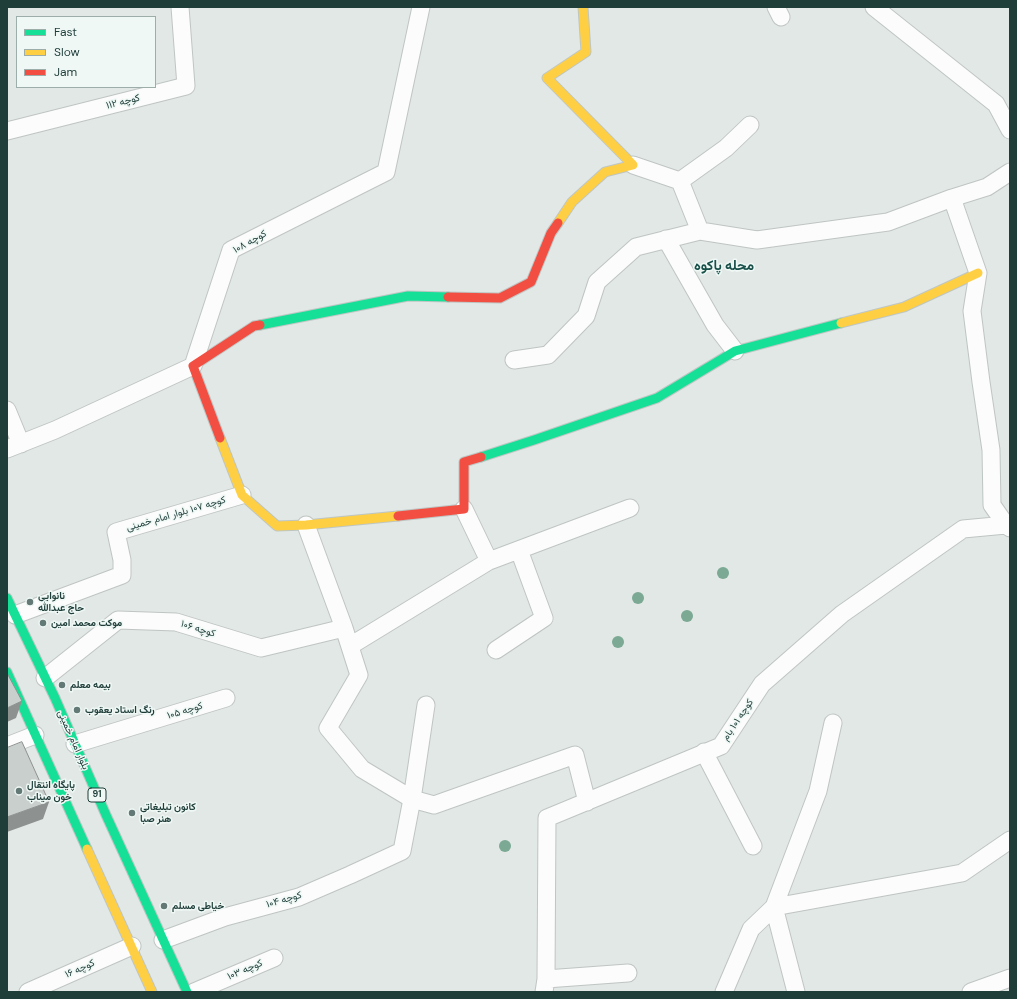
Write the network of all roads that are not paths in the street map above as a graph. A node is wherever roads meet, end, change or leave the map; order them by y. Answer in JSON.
{"nodes":[{"id":1,"x":180,"y":7,"type":"edge"},
{"id":2,"x":421,"y":7,"type":"edge"},
{"id":3,"x":583,"y":7,"type":"edge"},
{"id":4,"x":874,"y":7,"type":"edge"},
{"id":5,"x":750,"y":125,"type":"dead end"},
{"id":6,"x":1010,"y":130,"type":"edge"},
{"id":7,"x":7,"y":131,"type":"edge"},
{"id":8,"x":633,"y":165,"type":"junction"},
{"id":9,"x":1010,"y":172,"type":"edge"},
{"id":10,"x":680,"y":181,"type":"junction"},
{"id":11,"x":952,"y":198,"type":"junction"},
{"id":12,"x":700,"y":231,"type":"junction"},
{"id":13,"x":666,"y":239,"type":"junction"},
{"id":14,"x":978,"y":273,"type":"junction"},
{"id":15,"x":735,"y":351,"type":"junction"},
{"id":16,"x":514,"y":360,"type":"dead end"},
{"id":17,"x":193,"y":366,"type":"junction"},
{"id":18,"x":7,"y":410,"type":"edge"},
{"id":19,"x":14,"y":446,"type":"edge"},
{"id":20,"x":242,"y":495,"type":"junction"},
{"id":21,"x":630,"y":508,"type":"dead end"},
{"id":22,"x":464,"y":509,"type":"junction"},
{"id":23,"x":306,"y":525,"type":"junction"},
{"id":24,"x":1008,"y":527,"type":"edge"},
{"id":25,"x":519,"y":550,"type":"junction"},
{"id":26,"x":489,"y":560,"type":"junction"},
{"id":27,"x":7,"y":598,"type":"edge"},
{"id":28,"x":15,"y":615,"type":"junction"},
{"id":29,"x":344,"y":628,"type":"junction"},
{"id":30,"x":350,"y":646,"type":"junction"},
{"id":31,"x":496,"y":650,"type":"dead end"},
{"id":32,"x":7,"y":672,"type":"edge"},
{"id":33,"x":45,"y":678,"type":"junction"},
{"id":34,"x":226,"y":698,"type":"dead end"},
{"id":35,"x":426,"y":704,"type":"dead end"},
{"id":36,"x":833,"y":723,"type":"dead end"},
{"id":37,"x":36,"y":734,"type":"junction"},
{"id":38,"x":75,"y":744,"type":"junction"},
{"id":39,"x":7,"y":746,"type":"edge"},
{"id":40,"x":704,"y":752,"type":"junction"},
{"id":41,"x":412,"y":799,"type":"junction"},
{"id":42,"x":587,"y":802,"type":"junction"},
{"id":43,"x":1010,"y":840,"type":"edge"},
{"id":44,"x":753,"y":846,"type":"dead end"},
{"id":45,"x":774,"y":907,"type":"junction"},
{"id":46,"x":163,"y":940,"type":"junction"},
{"id":47,"x":132,"y":946,"type":"junction"},
{"id":48,"x":274,"y":958,"type":"dead end"},
{"id":49,"x":628,"y":973,"type":"dead end"},
{"id":50,"x":1010,"y":978,"type":"edge"},
{"id":51,"x":545,"y":985,"type":"edge"},
{"id":52,"x":28,"y":992,"type":"edge"},
{"id":53,"x":152,"y":992,"type":"edge"},
{"id":54,"x":187,"y":992,"type":"edge"},
{"id":55,"x":194,"y":992,"type":"edge"},
{"id":56,"x":724,"y":992,"type":"edge"},
{"id":57,"x":796,"y":992,"type":"edge"},
{"id":58,"x":971,"y":992,"type":"edge"}],
"edges":[{"from":1,"to":7,"type":"street","name":"کوچه ۱۱۲"},
{"from":2,"to":17,"type":"street","name":"کوچه ۱۰۸"},
{"from":3,"to":8,"type":"street"},
{"from":4,"to":6,"type":"street"},
{"from":5,"to":10,"type":"street"},
{"from":8,"to":10,"type":"street"},
{"from":8,"to":17,"type":"street"},
{"from":9,"to":11,"type":"street"},
{"from":10,"to":12,"type":"street"},
{"from":11,"to":12,"type":"street"},
{"from":11,"to":14,"type":"street"},
{"from":12,"to":13,"type":"street"},
{"from":13,"to":15,"type":"street"},
{"from":13,"to":16,"type":"street"},
{"from":14,"to":15,"type":"street"},
{"from":14,"to":24,"type":"street"},
{"from":15,"to":22,"type":"street"},
{"from":17,"to":19,"type":"street"},
{"from":17,"to":20,"type":"street"},
{"from":18,"to":19,"type":"street"},
{"from":20,"to":23,"type":"street"},
{"from":20,"to":28,"type":"street","name":"کوچه ۱۰۷ بلوار امام خمینی"},
{"from":21,"to":25,"type":"street"},
{"from":22,"to":23,"type":"street"},
{"from":22,"to":26,"type":"street"},
{"from":23,"to":29,"type":"street"},
{"from":24,"to":40,"type":"street","name":"کوچه ۱۰۱ بام"},
{"from":25,"to":26,"type":"street"},
{"from":25,"to":31,"type":"street"},
{"from":26,"to":30,"type":"street"},
{"from":27,"to":28,"type":"street","name":"بلوار امام خمینی","number":"91"},
{"from":28,"to":33,"type":"street","name":"بلوار امام خمینی","number":"91"},
{"from":29,"to":30,"type":"street"},
{"from":29,"to":33,"type":"street","name":"کوچه ۱۰۶"},
{"from":30,"to":41,"type":"street"},
{"from":32,"to":37,"type":"street"},
{"from":33,"to":38,"type":"street","name":"بلوار امام خمینی","number":"91"},
{"from":34,"to":38,"type":"street","name":"کوچه ۱۰۵"},
{"from":35,"to":41,"type":"street"},
{"from":36,"to":45,"type":"street"},
{"from":37,"to":39,"type":"street"},
{"from":37,"to":47,"type":"street"},
{"from":38,"to":46,"type":"street","name":"بلوار امام خمینی","number":"91"},
{"from":40,"to":42,"type":"street","name":"کوچه ۱۰۱ بام"},
{"from":40,"to":44,"type":"street"},
{"from":41,"to":42,"type":"street"},
{"from":41,"to":46,"type":"street","name":"کوچه ۱۰۴"},
{"from":42,"to":51,"type":"street","name":"کوچه ۱۰۱ بام"},
{"from":43,"to":45,"type":"street"},
{"from":45,"to":56,"type":"street"},
{"from":45,"to":57,"type":"street"},
{"from":46,"to":54,"type":"street","name":"بلوار امام خمینی","number":"91"},
{"from":47,"to":52,"type":"street","name":"کوچه ۱۶"},
{"from":47,"to":53,"type":"street"},
{"from":48,"to":55,"type":"street","name":"کوچه ۱۰۳"},
{"from":49,"to":51,"type":"street"},
{"from":50,"to":58,"type":"street"}]}
